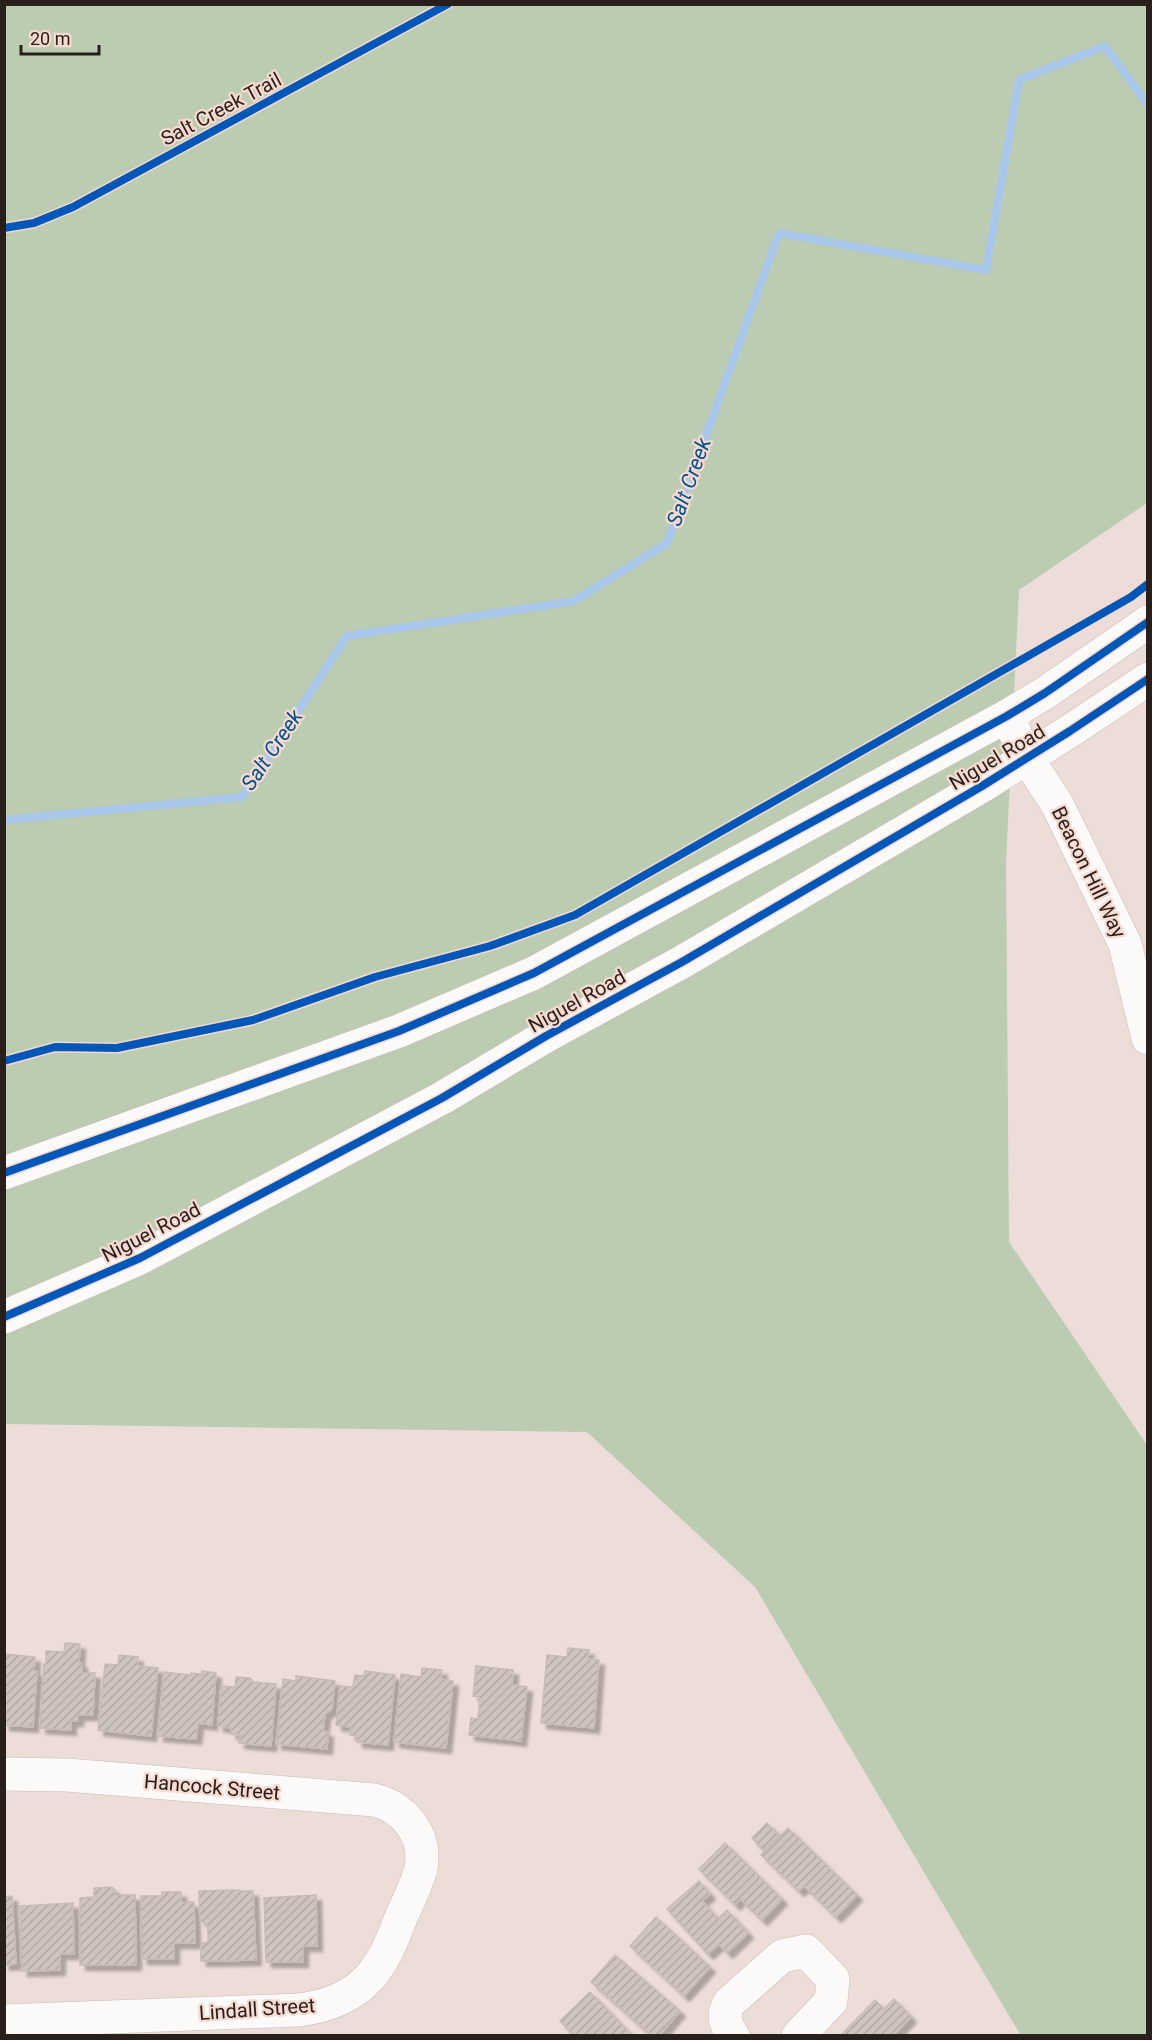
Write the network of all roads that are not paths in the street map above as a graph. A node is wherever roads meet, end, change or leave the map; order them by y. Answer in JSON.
{"nodes":[{"id":1,"x":1148,"y":622,"type":"edge"},
{"id":2,"x":1148,"y":679,"type":"edge"},
{"id":3,"x":1007,"y":716,"type":"junction"},
{"id":4,"x":1027,"y":758,"type":"junction"},
{"id":5,"x":1148,"y":1038,"type":"edge"},
{"id":6,"x":4,"y":1173,"type":"edge"},
{"id":7,"x":4,"y":1317,"type":"edge"},
{"id":8,"x":4,"y":1774,"type":"edge"},
{"id":9,"x":412,"y":1824,"type":"joint"},
{"id":10,"x":4,"y":2021,"type":"edge"},
{"id":11,"x":725,"y":2032,"type":"edge"},
{"id":12,"x":798,"y":2036,"type":"edge"}],
"edges":[{"from":1,"to":3,"type":"main road","name":"Niguel Road"},
{"from":2,"to":4,"type":"main road","name":"Niguel Road"},
{"from":3,"to":4,"type":"main road","name":"Beacon Hill Way"},
{"from":3,"to":6,"type":"main road","name":"Niguel Road"},
{"from":4,"to":5,"type":"main road","name":"Beacon Hill Way"},
{"from":4,"to":7,"type":"main road","name":"Niguel Road"},
{"from":8,"to":9,"type":"main road","name":"Hancock Street"},
{"from":9,"to":10,"type":"main road","name":"Lindall Street"},
{"from":11,"to":12,"type":"main road"}]}
